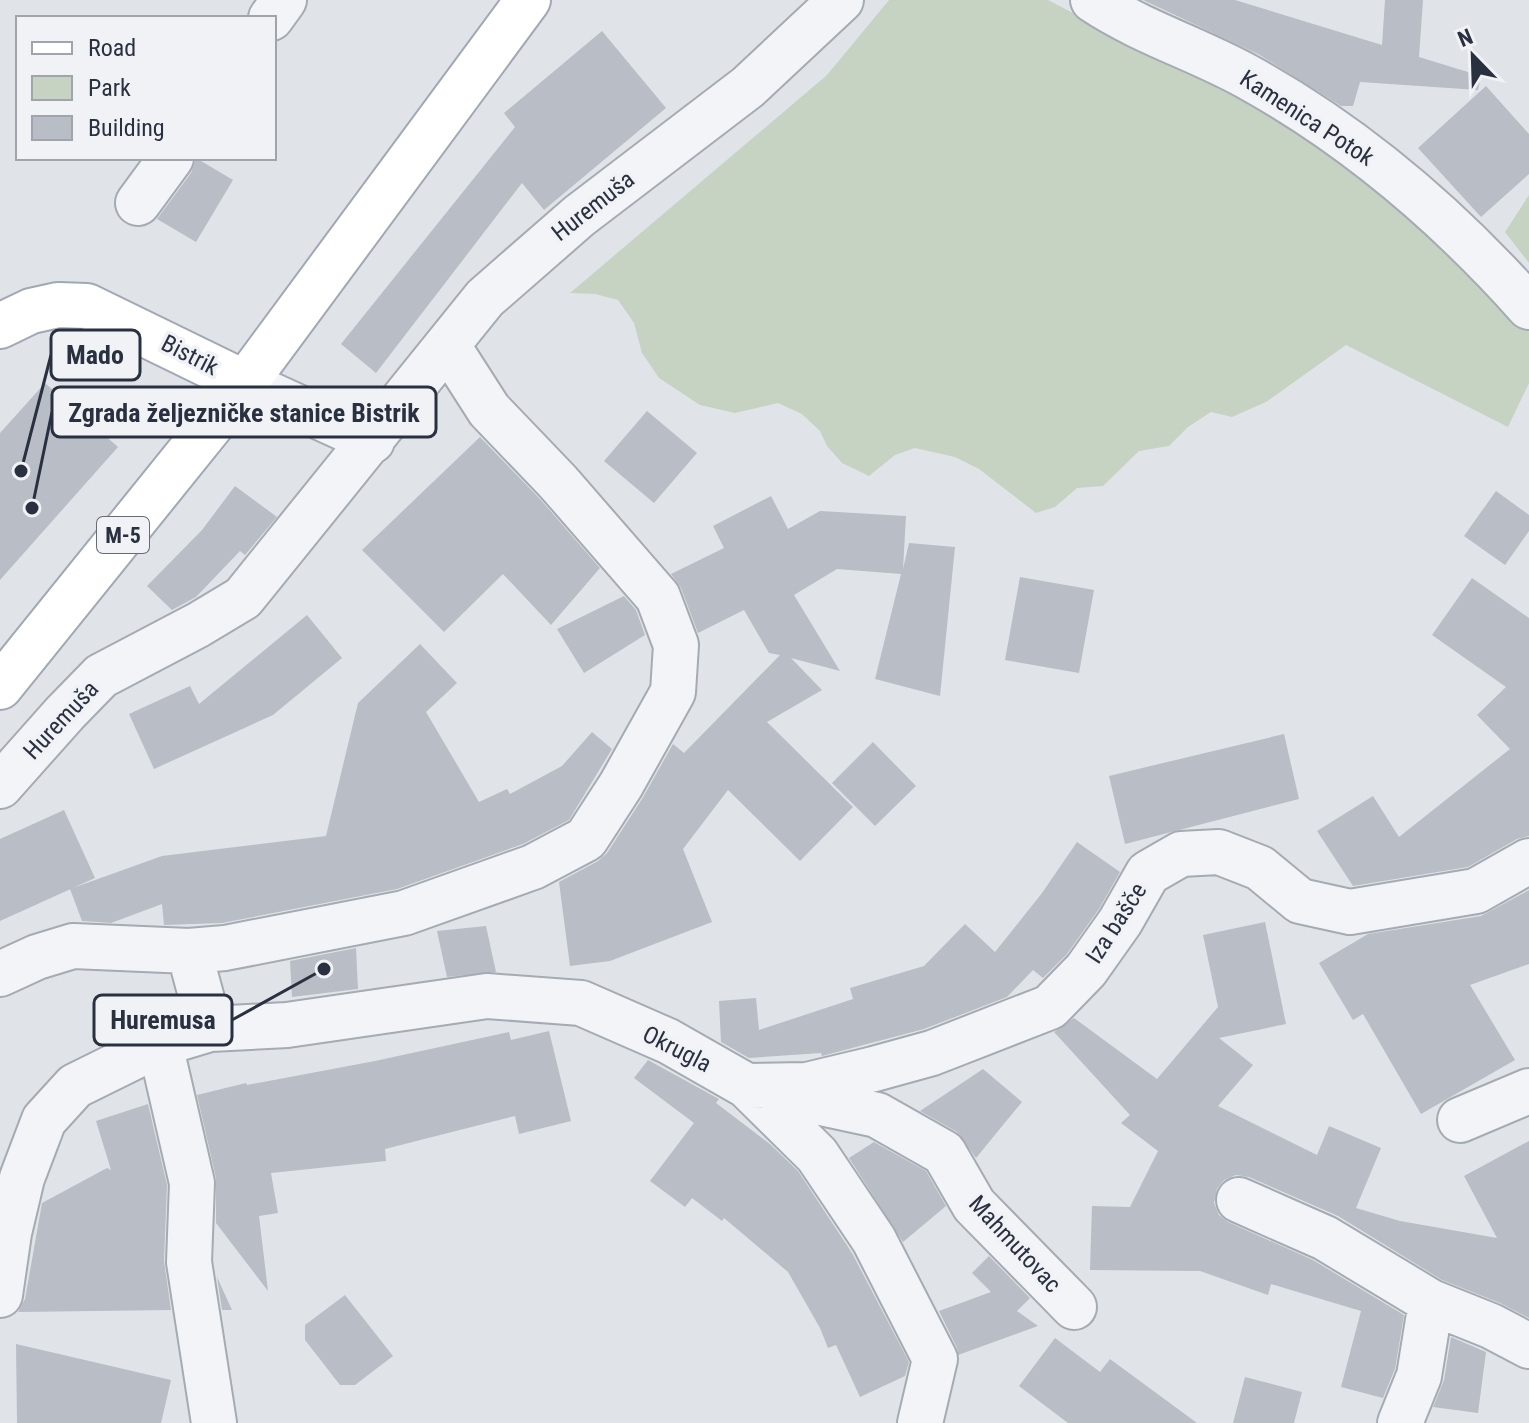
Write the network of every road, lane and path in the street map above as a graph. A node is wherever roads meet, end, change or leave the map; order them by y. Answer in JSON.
{"nodes":[{"id":1,"x":528,"y":0,"type":"edge"},
{"id":2,"x":841,"y":0,"type":"edge"},
{"id":3,"x":1093,"y":0,"type":"edge"},
{"id":4,"x":170,"y":160,"type":"edge"},
{"id":5,"x":138,"y":203,"type":"dead end"},
{"id":6,"x":1529,"y":307,"type":"edge"},
{"id":7,"x":0,"y":326,"type":"edge"},
{"id":8,"x":448,"y":346,"type":"junction"},
{"id":9,"x":245,"y":383,"type":"junction"},
{"id":10,"x":372,"y":441,"type":"junction"},
{"id":11,"x":0,"y":687,"type":"edge"},
{"id":12,"x":0,"y":786,"type":"edge"},
{"id":13,"x":1529,"y":861,"type":"edge"},
{"id":14,"x":189,"y":951,"type":"junction"},
{"id":15,"x":0,"y":974,"type":"edge"},
{"id":16,"x":210,"y":1029,"type":"junction"},
{"id":17,"x":160,"y":1044,"type":"junction"},
{"id":18,"x":747,"y":1086,"type":"junction"},
{"id":19,"x":1529,"y":1091,"type":"edge"},
{"id":20,"x":1460,"y":1120,"type":"dead end"},
{"id":21,"x":1239,"y":1200,"type":"dead end"},
{"id":22,"x":0,"y":1295,"type":"edge"},
{"id":23,"x":1431,"y":1302,"type":"junction"},
{"id":24,"x":1074,"y":1307,"type":"dead end"},
{"id":25,"x":1529,"y":1346,"type":"edge"},
{"id":26,"x":214,"y":1423,"type":"edge"},
{"id":27,"x":920,"y":1423,"type":"edge"},
{"id":28,"x":1400,"y":1423,"type":"edge"}],
"edges":[{"from":1,"to":9,"type":"main road","number":"M-5"},
{"from":2,"to":8,"type":"street","name":"Huremuša"},
{"from":3,"to":6,"type":"street","name":"Kamenica Potok"},
{"from":4,"to":5,"type":"street"},
{"from":7,"to":9,"type":"main road","name":"Bistrik"},
{"from":8,"to":10,"type":"street","name":"Huremuša"},
{"from":8,"to":14,"type":"street"},
{"from":9,"to":10,"type":"street"},
{"from":9,"to":11,"type":"main road","number":"M-5"},
{"from":10,"to":12,"type":"street","name":"Huremuša"},
{"from":13,"to":18,"type":"street","name":"Iza bašče"},
{"from":14,"to":15,"type":"street"},
{"from":14,"to":16,"type":"street"},
{"from":16,"to":17,"type":"street","name":"Okrugla"},
{"from":16,"to":18,"type":"street","name":"Okrugla"},
{"from":17,"to":22,"type":"street","name":"Okrugla"},
{"from":17,"to":26,"type":"street"},
{"from":18,"to":24,"type":"street","name":"Mahmutovac"},
{"from":18,"to":27,"type":"street","name":"Okrugla"},
{"from":19,"to":20,"type":"street"},
{"from":21,"to":23,"type":"street"},
{"from":23,"to":25,"type":"street"},
{"from":23,"to":28,"type":"street"}]}
